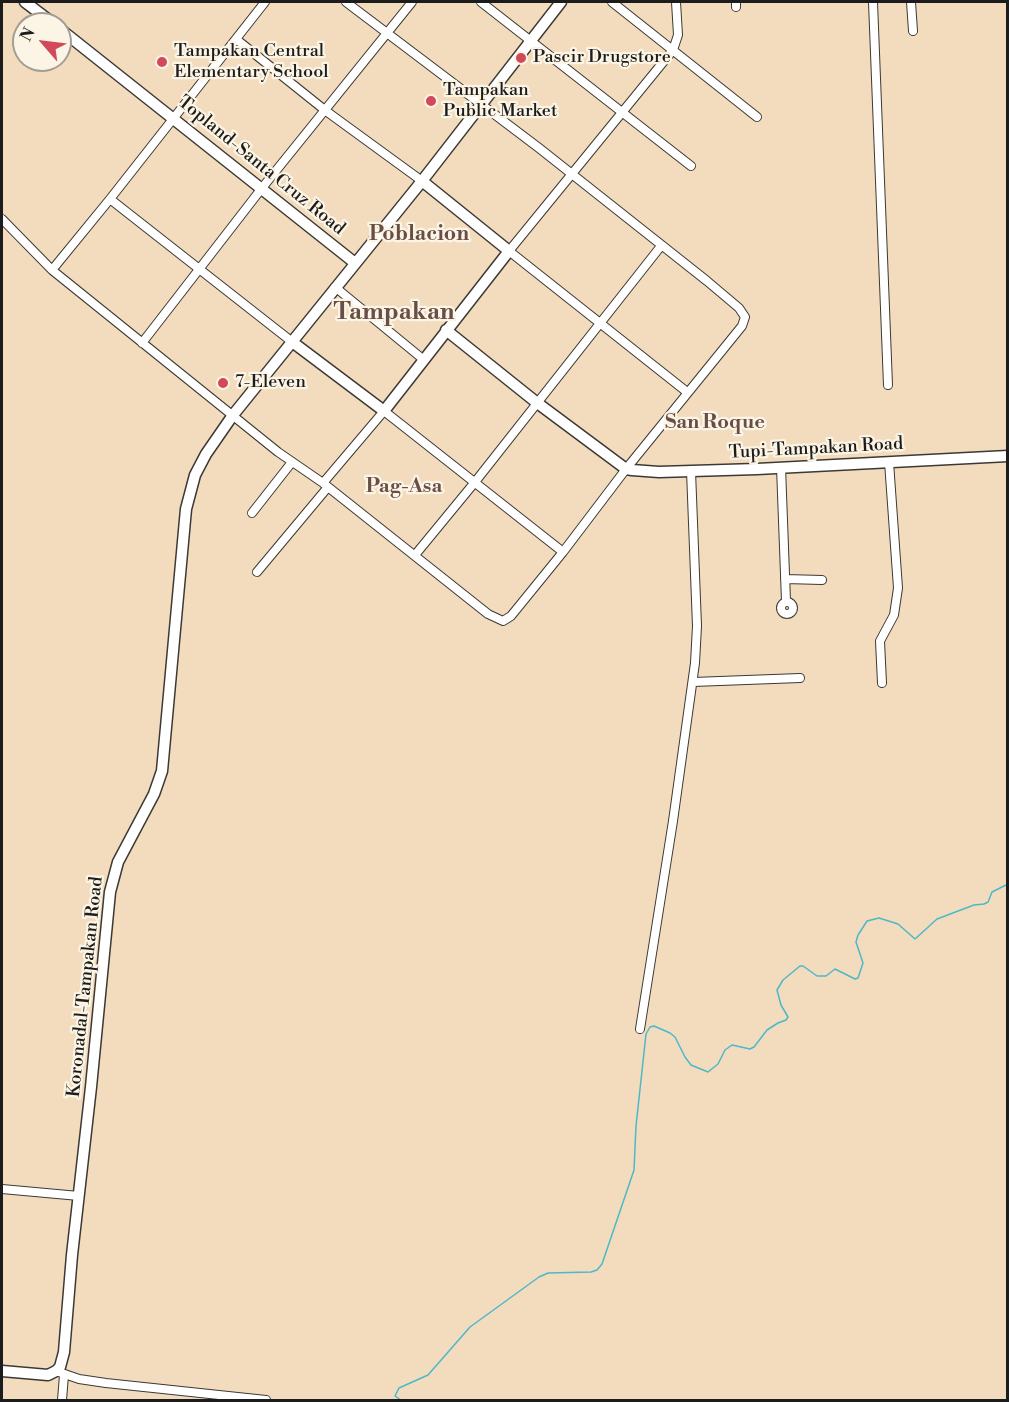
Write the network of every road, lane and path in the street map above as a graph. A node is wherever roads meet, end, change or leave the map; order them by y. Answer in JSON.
{"nodes":[{"id":1,"x":25,"y":2,"type":"edge"},
{"id":2,"x":265,"y":2,"type":"edge"},
{"id":3,"x":346,"y":2,"type":"edge"},
{"id":4,"x":412,"y":2,"type":"edge"},
{"id":5,"x":481,"y":2,"type":"edge"},
{"id":6,"x":561,"y":2,"type":"edge"},
{"id":7,"x":612,"y":2,"type":"edge"},
{"id":8,"x":676,"y":2,"type":"edge"},
{"id":9,"x":873,"y":2,"type":"edge"},
{"id":10,"x":911,"y":2,"type":"edge"},
{"id":11,"x":38,"y":12,"type":"edge"},
{"id":12,"x":913,"y":31,"type":"dead end"},
{"id":13,"x":386,"y":33,"type":"junction"},
{"id":14,"x":72,"y":38,"type":"edge"},
{"id":15,"x":236,"y":39,"type":"junction"},
{"id":16,"x":531,"y":39,"type":"junction"},
{"id":17,"x":673,"y":50,"type":"junction"},
{"id":18,"x":481,"y":104,"type":"junction"},
{"id":19,"x":326,"y":111,"type":"junction"},
{"id":20,"x":623,"y":112,"type":"junction"},
{"id":21,"x":757,"y":117,"type":"dead end"},
{"id":22,"x":174,"y":118,"type":"junction"},
{"id":23,"x":691,"y":166,"type":"dead end"},
{"id":24,"x":572,"y":175,"type":"junction"},
{"id":25,"x":422,"y":181,"type":"junction"},
{"id":26,"x":262,"y":188,"type":"junction"},
{"id":27,"x":110,"y":199,"type":"junction"},
{"id":28,"x":2,"y":219,"type":"edge"},
{"id":29,"x":661,"y":246,"type":"junction"},
{"id":30,"x":508,"y":251,"type":"junction"},
{"id":31,"x":355,"y":263,"type":"junction"},
{"id":32,"x":52,"y":270,"type":"junction"},
{"id":33,"x":199,"y":270,"type":"junction"},
{"id":34,"x":335,"y":287,"type":"junction"},
{"id":35,"x":600,"y":323,"type":"junction"},
{"id":36,"x":446,"y":330,"type":"junction"},
{"id":37,"x":291,"y":341,"type":"junction"},
{"id":38,"x":142,"y":343,"type":"junction"},
{"id":39,"x":424,"y":360,"type":"junction"},
{"id":40,"x":888,"y":385,"type":"dead end"},
{"id":41,"x":687,"y":392,"type":"junction"},
{"id":42,"x":536,"y":402,"type":"junction"},
{"id":43,"x":384,"y":411,"type":"junction"},
{"id":44,"x":233,"y":415,"type":"junction"},
{"id":45,"x":1008,"y":456,"type":"edge"},
{"id":46,"x":292,"y":462,"type":"junction"},
{"id":47,"x":889,"y":462,"type":"junction"},
{"id":48,"x":781,"y":467,"type":"junction"},
{"id":49,"x":626,"y":469,"type":"junction"},
{"id":50,"x":691,"y":471,"type":"junction"},
{"id":51,"x":475,"y":482,"type":"junction"},
{"id":52,"x":326,"y":485,"type":"junction"},
{"id":53,"x":252,"y":513,"type":"dead end"},
{"id":54,"x":563,"y":552,"type":"junction"},
{"id":55,"x":415,"y":555,"type":"junction"},
{"id":56,"x":257,"y":572,"type":"dead end"},
{"id":57,"x":785,"y":579,"type":"junction"},
{"id":58,"x":822,"y":580,"type":"dead end"},
{"id":59,"x":786,"y":601,"type":"dead end"},
{"id":60,"x":800,"y":678,"type":"dead end"},
{"id":61,"x":693,"y":682,"type":"junction"},
{"id":62,"x":882,"y":683,"type":"dead end"},
{"id":63,"x":640,"y":1029,"type":"dead end"},
{"id":64,"x":2,"y":1189,"type":"edge"},
{"id":65,"x":79,"y":1196,"type":"junction"},
{"id":66,"x":2,"y":1371,"type":"edge"},
{"id":67,"x":60,"y":1373,"type":"junction"},
{"id":68,"x":62,"y":1401,"type":"edge"},
{"id":69,"x":266,"y":1401,"type":"edge"}],
"edges":[{"from":1,"to":11,"type":"main road"},
{"from":2,"to":15,"type":"street"},
{"from":3,"to":13,"type":"street"},
{"from":4,"to":13,"type":"street"},
{"from":5,"to":16,"type":"street"},
{"from":6,"to":16,"type":"main road","name":"Koronadal-Tampakan Road"},
{"from":7,"to":17,"type":"street"},
{"from":8,"to":17,"type":"street"},
{"from":9,"to":40,"type":"street"},
{"from":10,"to":12,"type":"street"},
{"from":13,"to":18,"type":"street"},
{"from":13,"to":19,"type":"street"},
{"from":14,"to":22,"type":"main road","name":"Topland-Santa Cruz Road"},
{"from":15,"to":19,"type":"street"},
{"from":15,"to":22,"type":"street"},
{"from":16,"to":18,"type":"main road","name":"Koronadal-Tampakan Road"},
{"from":16,"to":20,"type":"street"},
{"from":17,"to":20,"type":"street"},
{"from":17,"to":21,"type":"street"},
{"from":18,"to":24,"type":"street"},
{"from":18,"to":25,"type":"main road","name":"Koronadal-Tampakan Road"},
{"from":19,"to":25,"type":"street"},
{"from":19,"to":26,"type":"street"},
{"from":20,"to":23,"type":"street"},
{"from":20,"to":24,"type":"street"},
{"from":22,"to":26,"type":"main road","name":"Topland-Santa Cruz Road"},
{"from":22,"to":27,"type":"street"},
{"from":24,"to":29,"type":"street"},
{"from":24,"to":30,"type":"street"},
{"from":25,"to":30,"type":"main road"},
{"from":25,"to":31,"type":"main road","name":"Koronadal-Tampakan Road"},
{"from":26,"to":31,"type":"main road","name":"Topland-Santa Cruz Road"},
{"from":26,"to":33,"type":"street"},
{"from":27,"to":32,"type":"street"},
{"from":27,"to":33,"type":"street"},
{"from":28,"to":32,"type":"street"},
{"from":29,"to":35,"type":"street"},
{"from":29,"to":41,"type":"street"},
{"from":30,"to":35,"type":"street"},
{"from":30,"to":36,"type":"main road"},
{"from":31,"to":34,"type":"main road","name":"Koronadal-Tampakan Road"},
{"from":32,"to":38,"type":"street"},
{"from":33,"to":37,"type":"street"},
{"from":33,"to":38,"type":"street"},
{"from":34,"to":37,"type":"main road","name":"Koronadal-Tampakan Road"},
{"from":34,"to":39,"type":"street"},
{"from":35,"to":41,"type":"street"},
{"from":35,"to":42,"type":"street"},
{"from":36,"to":39,"type":"main road"},
{"from":36,"to":42,"type":"main road"},
{"from":37,"to":43,"type":"main road"},
{"from":37,"to":44,"type":"main road","name":"Koronadal-Tampakan Road"},
{"from":38,"to":44,"type":"street"},
{"from":39,"to":43,"type":"main road"},
{"from":41,"to":49,"type":"street"},
{"from":42,"to":49,"type":"main road"},
{"from":42,"to":51,"type":"street"},
{"from":43,"to":51,"type":"street"},
{"from":43,"to":52,"type":"street"},
{"from":44,"to":46,"type":"street"},
{"from":44,"to":65,"type":"main road","name":"Koronadal-Tampakan Road"},
{"from":45,"to":47,"type":"main road","name":"Tupi-Tampakan Road"},
{"from":46,"to":52,"type":"street"},
{"from":46,"to":53,"type":"street"},
{"from":47,"to":48,"type":"main road","name":"Tupi-Tampakan Road"},
{"from":47,"to":62,"type":"street"},
{"from":48,"to":50,"type":"main road","name":"Tupi-Tampakan Road"},
{"from":48,"to":57,"type":"street"},
{"from":49,"to":50,"type":"main road","name":"Tupi-Tampakan Road"},
{"from":49,"to":54,"type":"street"},
{"from":50,"to":61,"type":"street"},
{"from":51,"to":54,"type":"street"},
{"from":51,"to":55,"type":"street"},
{"from":52,"to":55,"type":"street"},
{"from":52,"to":56,"type":"street"},
{"from":54,"to":55,"type":"street"},
{"from":57,"to":58,"type":"street"},
{"from":57,"to":59,"type":"street"},
{"from":60,"to":61,"type":"street"},
{"from":61,"to":63,"type":"street"},
{"from":64,"to":65,"type":"street"},
{"from":65,"to":67,"type":"main road","name":"Koronadal-Tampakan Road"},
{"from":66,"to":67,"type":"main road"},
{"from":67,"to":68,"type":"street"},
{"from":67,"to":69,"type":"street"}]}
